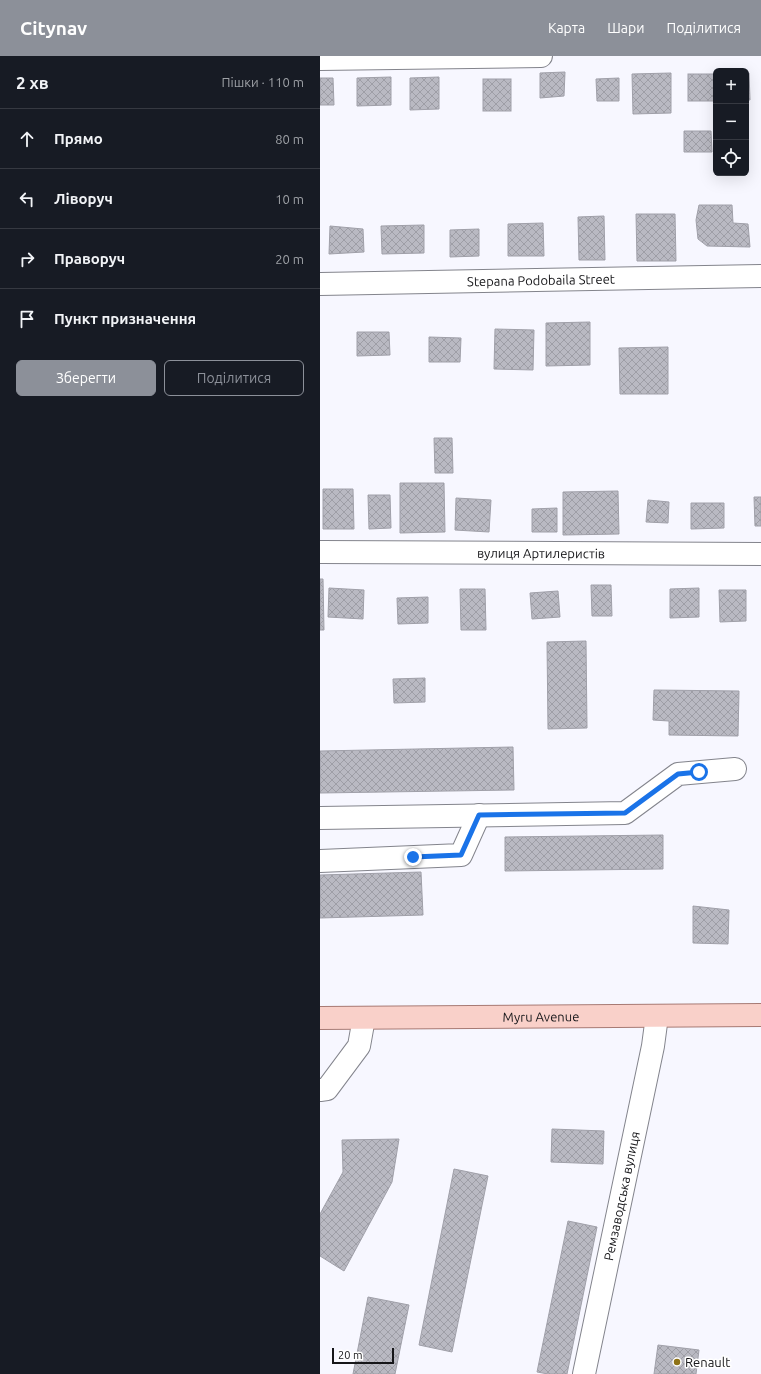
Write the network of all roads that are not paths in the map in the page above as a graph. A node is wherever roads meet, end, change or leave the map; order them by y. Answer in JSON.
{"nodes":[{"id":1,"x":540,"y":56,"type":"edge"},
{"id":2,"x":320,"y":59,"type":"edge"},
{"id":3,"x":761,"y":276,"type":"edge"},
{"id":4,"x":320,"y":284,"type":"edge"},
{"id":5,"x":320,"y":552,"type":"edge"},
{"id":6,"x":761,"y":554,"type":"edge"},
{"id":7,"x":735,"y":769,"type":"dead end"},
{"id":8,"x":479,"y":815,"type":"junction"},
{"id":9,"x":320,"y":818,"type":"edge"},
{"id":10,"x":320,"y":861,"type":"edge"},
{"id":11,"x":761,"y":1015,"type":"edge"},
{"id":12,"x":657,"y":1016,"type":"junction"},
{"id":13,"x":320,"y":1018,"type":"edge"},
{"id":14,"x":364,"y":1018,"type":"junction"},
{"id":15,"x":320,"y":1090,"type":"edge"},
{"id":16,"x":584,"y":1374,"type":"edge"}],
"edges":[{"from":1,"to":2,"type":"street"},
{"from":3,"to":4,"type":"street","name":"Stepana Podobaila Street"},
{"from":5,"to":6,"type":"street","name":"вулиця Артилеристів"},
{"from":7,"to":8,"type":"street"},
{"from":8,"to":9,"type":"street"},
{"from":8,"to":10,"type":"street"},
{"from":11,"to":12,"type":"main road","name":"Myru Avenue"},
{"from":12,"to":14,"type":"main road","name":"Myru Avenue"},
{"from":12,"to":16,"type":"street","name":"Ремзаводська вулиця"},
{"from":13,"to":14,"type":"main road","name":"Myru Avenue"},
{"from":14,"to":15,"type":"street"}]}
